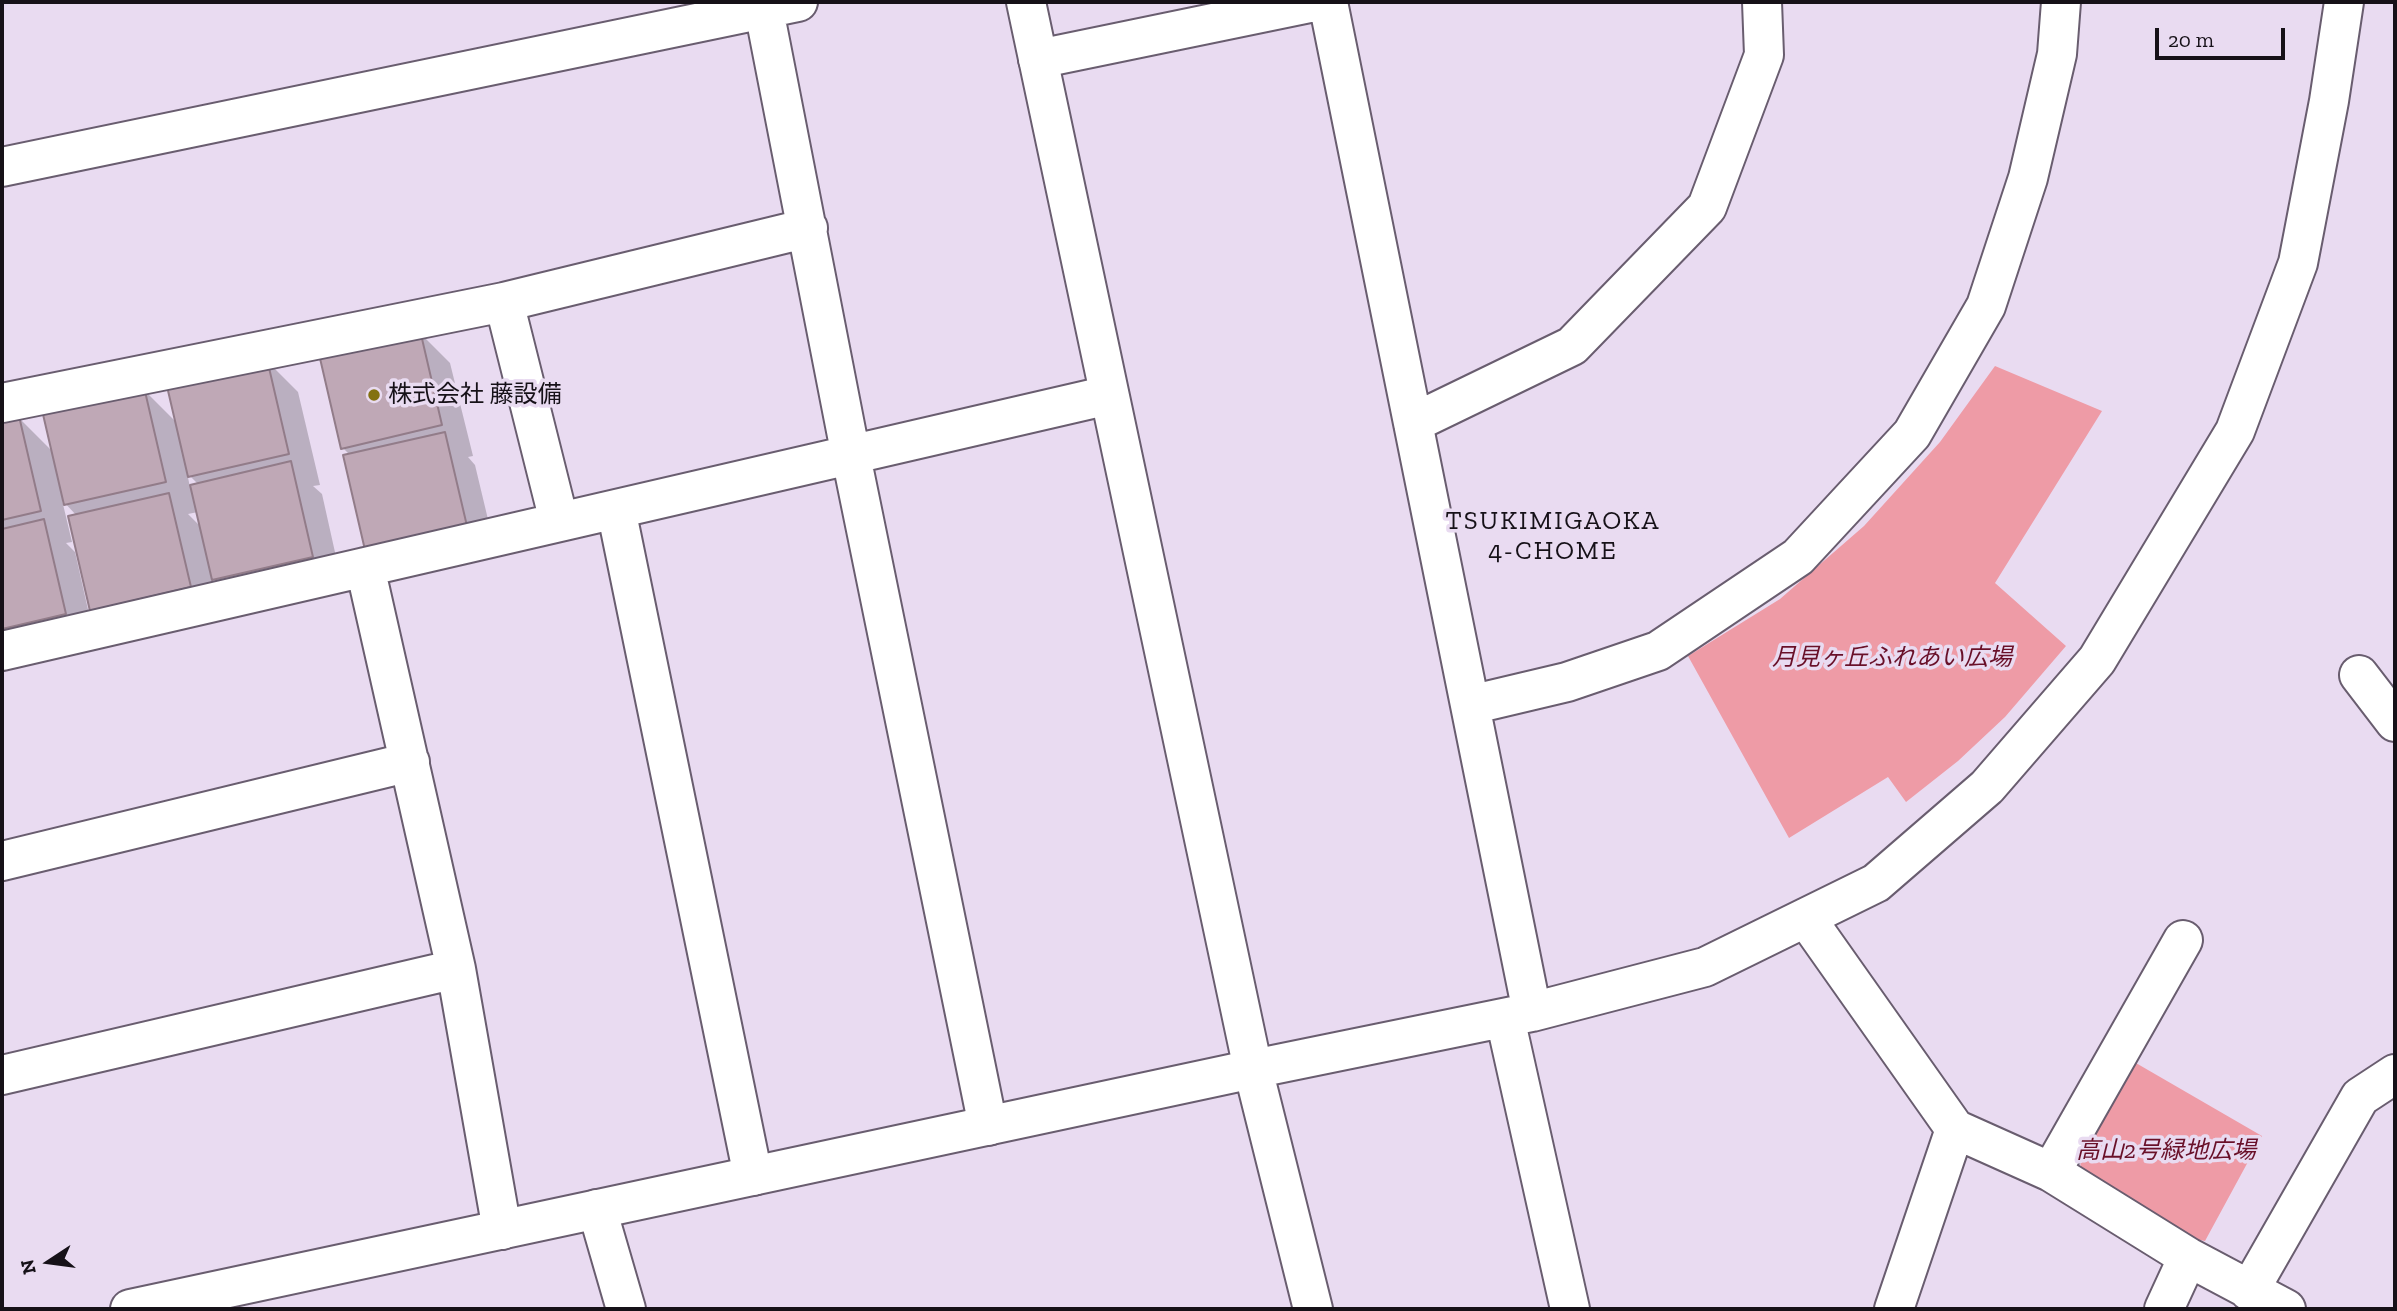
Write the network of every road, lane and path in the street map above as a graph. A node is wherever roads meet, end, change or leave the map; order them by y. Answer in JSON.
{"nodes":[{"id":1,"x":1026,"y":2,"type":"edge"},
{"id":2,"x":1315,"y":2,"type":"edge"},
{"id":3,"x":1328,"y":2,"type":"edge"},
{"id":4,"x":1762,"y":2,"type":"edge"},
{"id":5,"x":2061,"y":2,"type":"edge"},
{"id":6,"x":2344,"y":2,"type":"edge"},
{"id":7,"x":781,"y":6,"type":"edge"},
{"id":8,"x":1038,"y":59,"type":"junction"},
{"id":9,"x":2,"y":167,"type":"edge"},
{"id":10,"x":808,"y":228,"type":"junction"},
{"id":11,"x":504,"y":302,"type":"junction"},
{"id":12,"x":1109,"y":395,"type":"junction"},
{"id":13,"x":2,"y":403,"type":"edge"},
{"id":14,"x":1412,"y":424,"type":"junction"},
{"id":15,"x":851,"y":456,"type":"junction"},
{"id":16,"x":616,"y":509,"type":"junction"},
{"id":17,"x":559,"y":521,"type":"junction"},
{"id":18,"x":365,"y":567,"type":"junction"},
{"id":19,"x":2,"y":651,"type":"edge"},
{"id":20,"x":2359,"y":675,"type":"dead end"},
{"id":21,"x":1469,"y":705,"type":"junction"},
{"id":22,"x":2395,"y":722,"type":"edge"},
{"id":23,"x":410,"y":762,"type":"junction"},
{"id":24,"x":2,"y":861,"type":"edge"},
{"id":25,"x":1806,"y":918,"type":"junction"},
{"id":26,"x":2183,"y":940,"type":"dead end"},
{"id":27,"x":456,"y":969,"type":"junction"},
{"id":28,"x":1519,"y":1015,"type":"junction"},
{"id":29,"x":1253,"y":1069,"type":"junction"},
{"id":30,"x":2395,"y":1074,"type":"edge"},
{"id":31,"x":2,"y":1075,"type":"edge"},
{"id":32,"x":988,"y":1126,"type":"junction"},
{"id":33,"x":1955,"y":1129,"type":"junction"},
{"id":34,"x":2051,"y":1172,"type":"junction"},
{"id":35,"x":753,"y":1176,"type":"junction"},
{"id":36,"x":597,"y":1209,"type":"junction"},
{"id":37,"x":502,"y":1230,"type":"junction"},
{"id":38,"x":2188,"y":1257,"type":"junction"},
{"id":39,"x":2249,"y":1291,"type":"junction"},
{"id":40,"x":143,"y":1308,"type":"edge"},
{"id":41,"x":626,"y":1309,"type":"edge"},
{"id":42,"x":1313,"y":1309,"type":"edge"},
{"id":43,"x":1570,"y":1309,"type":"edge"},
{"id":44,"x":1894,"y":1309,"type":"edge"},
{"id":45,"x":2164,"y":1309,"type":"edge"},
{"id":46,"x":2286,"y":1309,"type":"edge"}],
"edges":[{"from":1,"to":8,"type":"street"},
{"from":2,"to":8,"type":"street"},
{"from":3,"to":14,"type":"street"},
{"from":4,"to":14,"type":"street"},
{"from":5,"to":21,"type":"street"},
{"from":6,"to":25,"type":"street"},
{"from":7,"to":9,"type":"street"},
{"from":7,"to":10,"type":"street"},
{"from":8,"to":12,"type":"street"},
{"from":10,"to":11,"type":"street"},
{"from":10,"to":15,"type":"street"},
{"from":11,"to":13,"type":"street"},
{"from":11,"to":17,"type":"street"},
{"from":12,"to":15,"type":"street"},
{"from":12,"to":29,"type":"street"},
{"from":14,"to":21,"type":"street"},
{"from":15,"to":16,"type":"street"},
{"from":15,"to":32,"type":"street"},
{"from":16,"to":17,"type":"street"},
{"from":16,"to":35,"type":"street"},
{"from":17,"to":18,"type":"street"},
{"from":18,"to":19,"type":"street"},
{"from":18,"to":23,"type":"street"},
{"from":20,"to":22,"type":"street"},
{"from":21,"to":28,"type":"street"},
{"from":23,"to":24,"type":"street"},
{"from":23,"to":27,"type":"street"},
{"from":25,"to":28,"type":"street"},
{"from":25,"to":33,"type":"street"},
{"from":26,"to":34,"type":"street"},
{"from":27,"to":31,"type":"street"},
{"from":27,"to":37,"type":"street"},
{"from":28,"to":29,"type":"street"},
{"from":28,"to":43,"type":"street"},
{"from":29,"to":32,"type":"street"},
{"from":29,"to":42,"type":"street"},
{"from":30,"to":39,"type":"street"},
{"from":32,"to":35,"type":"street"},
{"from":33,"to":34,"type":"street"},
{"from":33,"to":44,"type":"street"},
{"from":34,"to":38,"type":"street"},
{"from":35,"to":36,"type":"street"},
{"from":36,"to":37,"type":"street"},
{"from":36,"to":41,"type":"street"},
{"from":37,"to":40,"type":"street"},
{"from":38,"to":39,"type":"street"},
{"from":38,"to":45,"type":"street"},
{"from":39,"to":46,"type":"street"}]}
